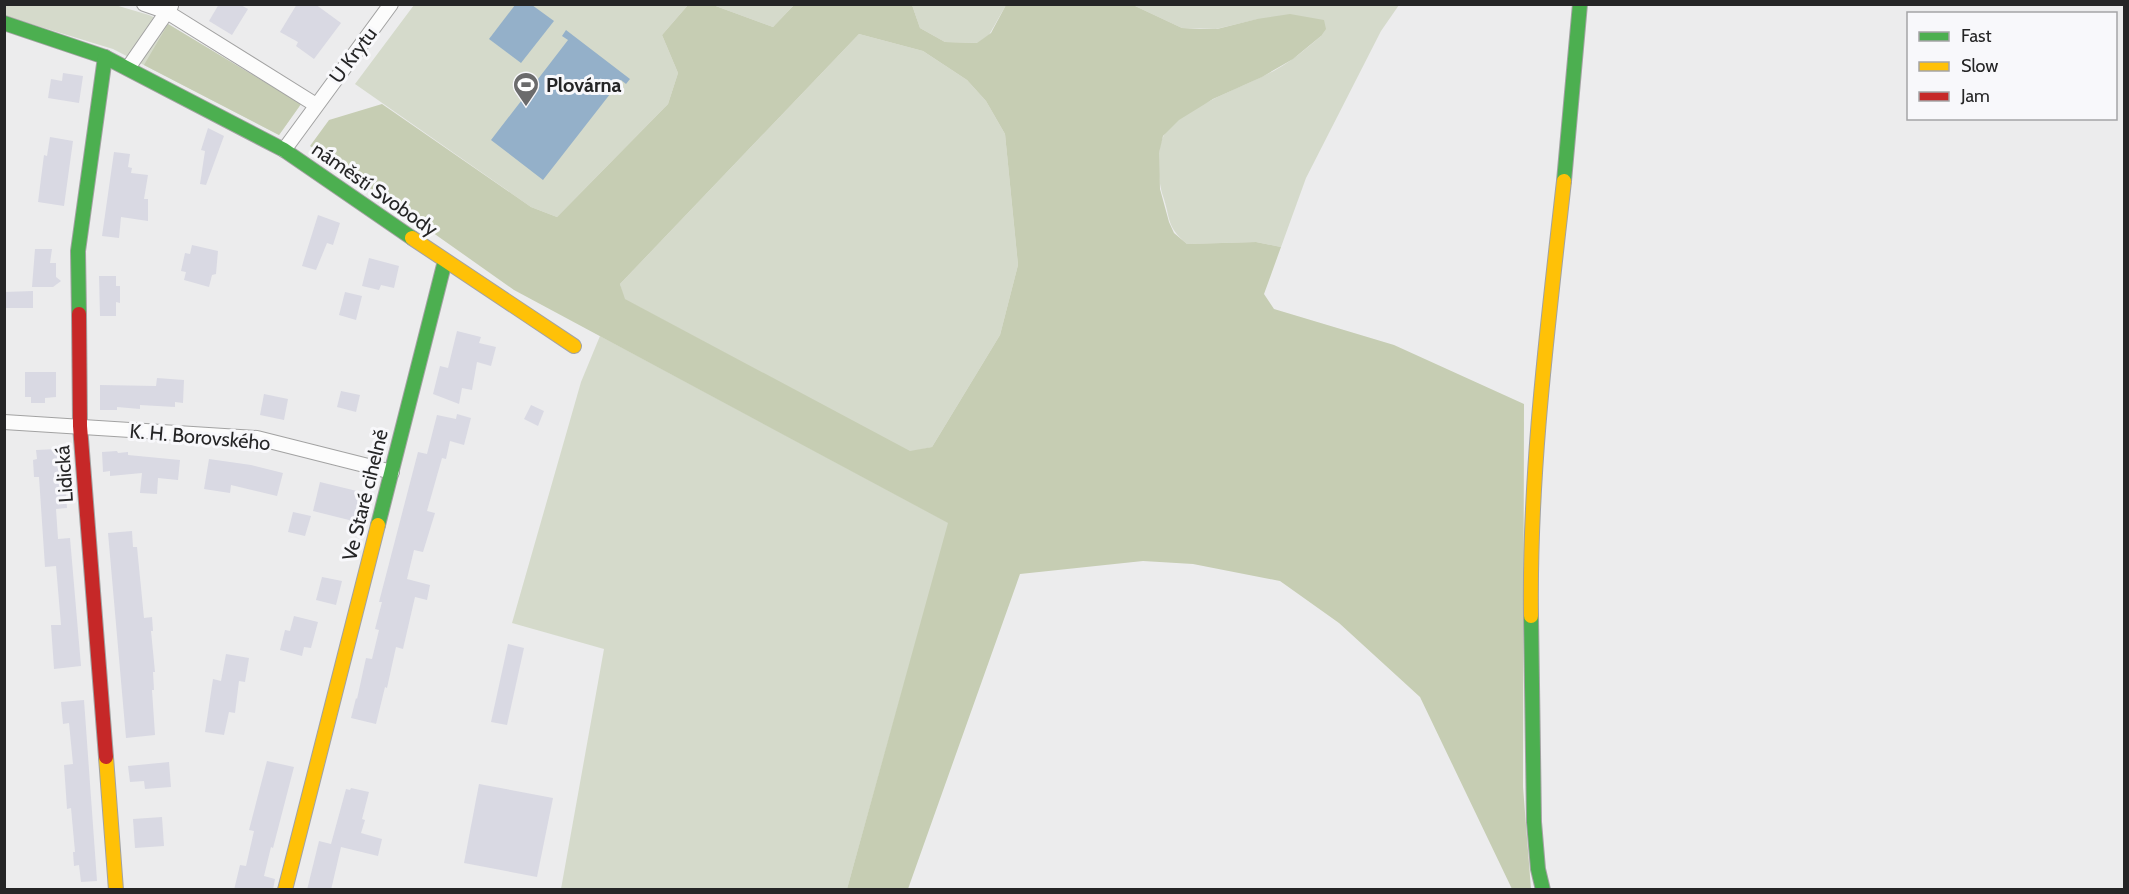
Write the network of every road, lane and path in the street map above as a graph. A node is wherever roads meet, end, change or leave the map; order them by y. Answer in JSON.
{"nodes":[{"id":1,"x":144,"y":4,"type":"edge"},
{"id":2,"x":391,"y":4,"type":"edge"},
{"id":3,"x":1580,"y":4,"type":"edge"},
{"id":4,"x":169,"y":8,"type":"edge"},
{"id":5,"x":4,"y":23,"type":"edge"},
{"id":6,"x":105,"y":57,"type":"junction"},
{"id":7,"x":128,"y":68,"type":"junction"},
{"id":8,"x":316,"y":105,"type":"junction"},
{"id":9,"x":284,"y":150,"type":"junction"},
{"id":10,"x":445,"y":261,"type":"junction"},
{"id":11,"x":574,"y":346,"type":"dead end"},
{"id":12,"x":4,"y":423,"type":"edge"},
{"id":13,"x":80,"y":426,"type":"junction"},
{"id":14,"x":392,"y":472,"type":"junction"},
{"id":15,"x":116,"y":890,"type":"edge"},
{"id":16,"x":285,"y":890,"type":"edge"},
{"id":17,"x":1543,"y":890,"type":"edge"}],
"edges":[{"from":1,"to":4,"type":"street"},
{"from":2,"to":8,"type":"street","name":"U Krytu"},
{"from":3,"to":17,"type":"street"},
{"from":4,"to":7,"type":"street"},
{"from":4,"to":8,"type":"street"},
{"from":5,"to":6,"type":"street","name":"náměstí Svobody"},
{"from":6,"to":7,"type":"street","name":"náměstí Svobody"},
{"from":6,"to":13,"type":"street","name":"Lidická"},
{"from":7,"to":9,"type":"street","name":"náměstí Svobody"},
{"from":8,"to":9,"type":"street","name":"náměstí Svobody"},
{"from":9,"to":10,"type":"street","name":"náměstí Svobody"},
{"from":10,"to":11,"type":"street"},
{"from":10,"to":14,"type":"street","name":"Ve Staré cihelně"},
{"from":12,"to":13,"type":"street","name":"K. H. Borovského"},
{"from":13,"to":14,"type":"street","name":"K. H. Borovského"},
{"from":13,"to":15,"type":"street","name":"Lidická"},
{"from":14,"to":16,"type":"street","name":"Ve Staré cihelně"}]}
